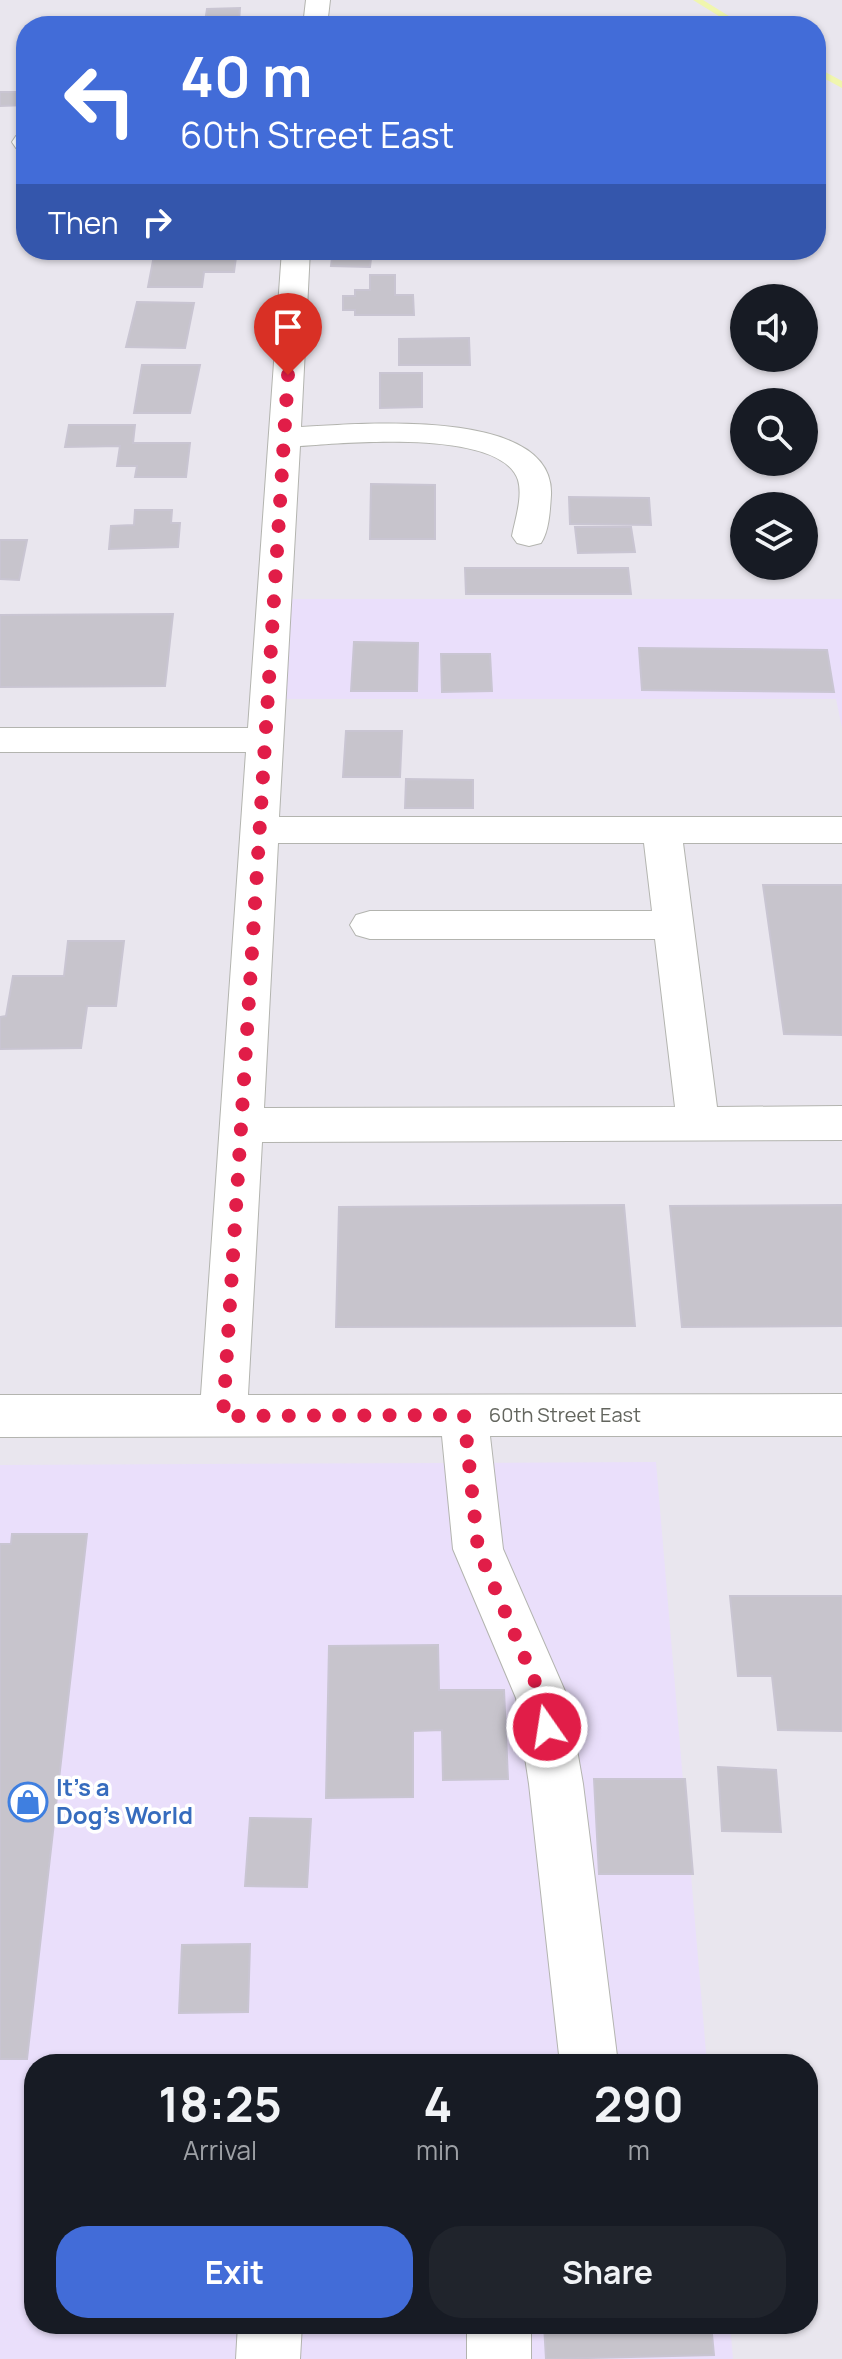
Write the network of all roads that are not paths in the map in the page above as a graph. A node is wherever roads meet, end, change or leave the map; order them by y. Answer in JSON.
{"nodes":[{"id":1,"x":295,"y":260,"type":"edge"},
{"id":2,"x":284,"y":438,"type":"junction"},
{"id":3,"x":529,"y":536,"type":"dead end"},
{"id":4,"x":0,"y":740,"type":"edge"},
{"id":5,"x":266,"y":740,"type":"junction"},
{"id":6,"x":259,"y":830,"type":"junction"},
{"id":7,"x":662,"y":830,"type":"junction"},
{"id":8,"x":842,"y":830,"type":"edge"},
{"id":9,"x":370,"y":925,"type":"dead end"},
{"id":10,"x":674,"y":925,"type":"junction"},
{"id":11,"x":698,"y":1122,"type":"junction"},
{"id":12,"x":842,"y":1123,"type":"edge"},
{"id":13,"x":241,"y":1125,"type":"junction"},
{"id":14,"x":464,"y":1415,"type":"junction"},
{"id":15,"x":842,"y":1415,"type":"edge"},
{"id":16,"x":0,"y":1416,"type":"edge"},
{"id":17,"x":223,"y":1416,"type":"junction"},
{"id":18,"x":588,"y":2054,"type":"edge"},
{"id":19,"x":269,"y":2334,"type":"edge"},
{"id":20,"x":499,"y":2334,"type":"edge"},
{"id":21,"x":268,"y":2359,"type":"edge"},
{"id":22,"x":499,"y":2359,"type":"edge"}],
"edges":[{"from":1,"to":2,"type":"street"},
{"from":2,"to":3,"type":"street"},
{"from":2,"to":5,"type":"street"},
{"from":4,"to":5,"type":"street"},
{"from":5,"to":6,"type":"street"},
{"from":6,"to":7,"type":"street"},
{"from":6,"to":13,"type":"street"},
{"from":7,"to":8,"type":"street"},
{"from":7,"to":10,"type":"street"},
{"from":9,"to":10,"type":"street"},
{"from":10,"to":11,"type":"street"},
{"from":11,"to":12,"type":"street"},
{"from":11,"to":13,"type":"street"},
{"from":13,"to":17,"type":"street"},
{"from":14,"to":15,"type":"street","name":"60th Street East"},
{"from":14,"to":17,"type":"street","name":"60th Street East"},
{"from":14,"to":18,"type":"street"},
{"from":16,"to":17,"type":"street","name":"60th Street East"},
{"from":19,"to":21,"type":"street"},
{"from":20,"to":22,"type":"street"}]}
